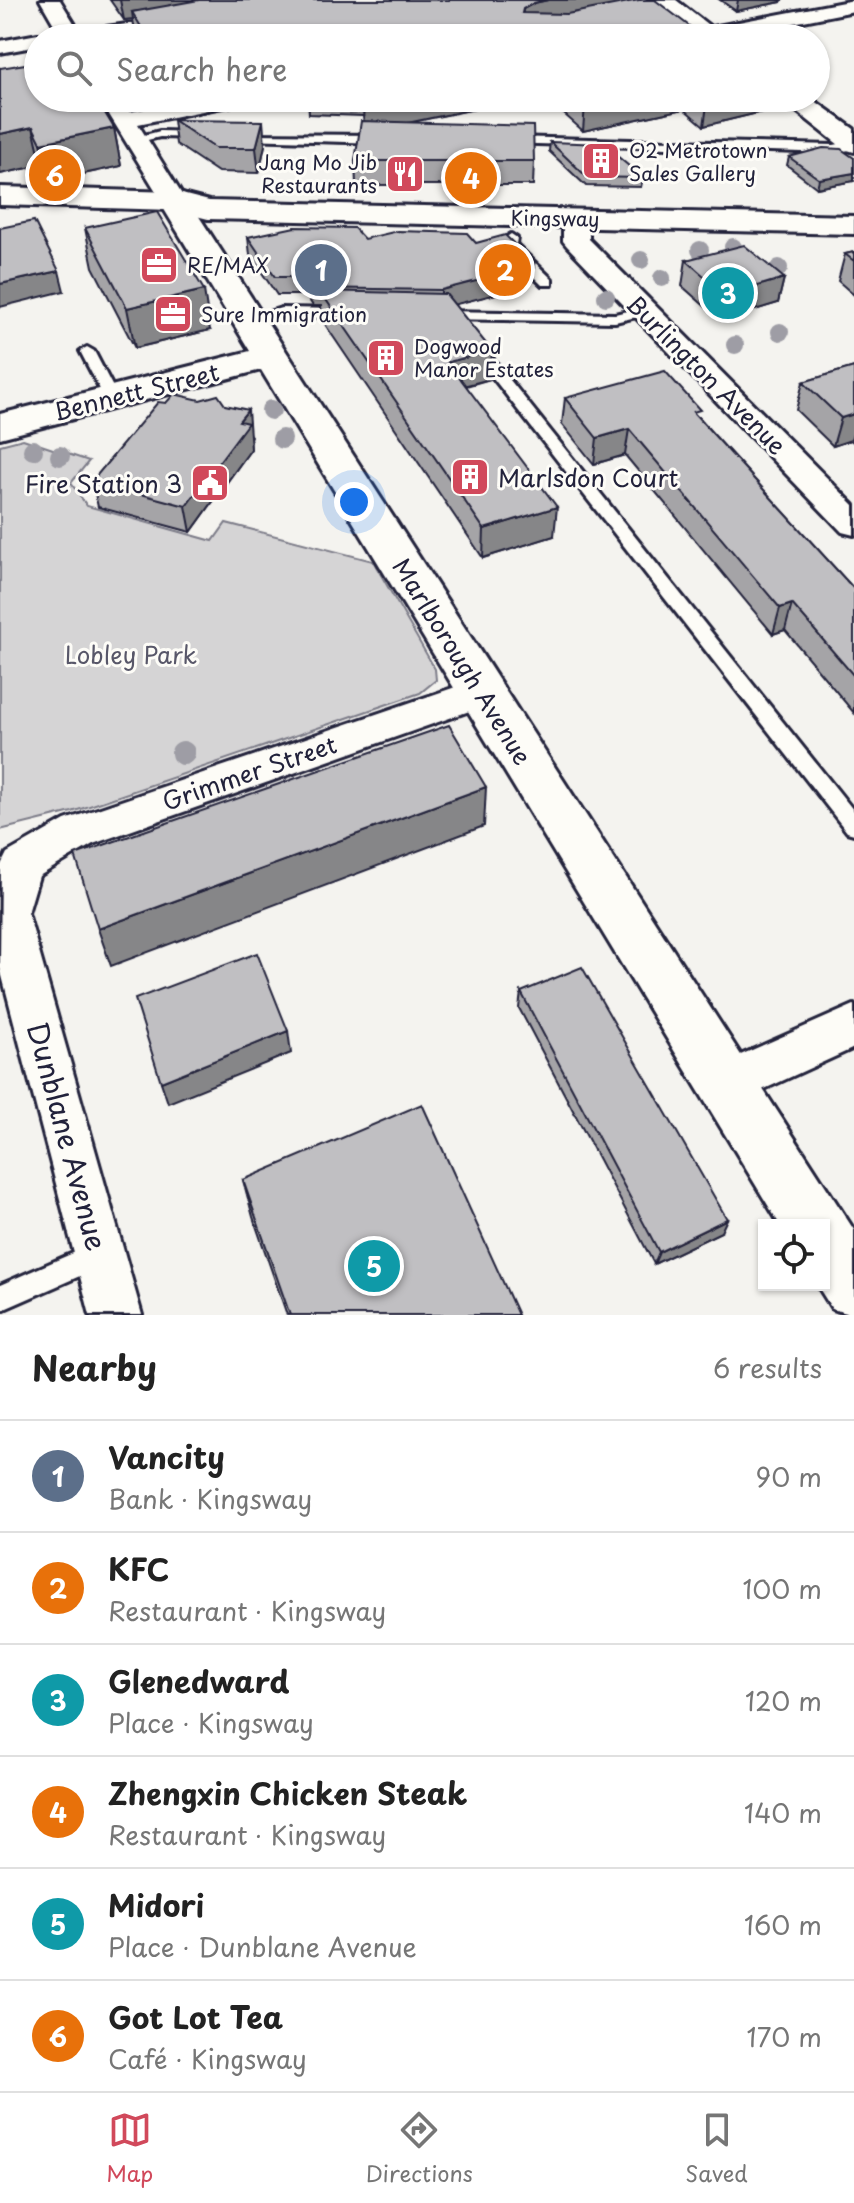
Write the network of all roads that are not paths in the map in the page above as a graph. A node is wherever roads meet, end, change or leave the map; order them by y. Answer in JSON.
{"nodes":[{"id":1,"x":50,"y":0,"type":"edge"},
{"id":2,"x":854,"y":5,"type":"edge"},
{"id":3,"x":659,"y":9,"type":"edge"},
{"id":4,"x":209,"y":17,"type":"edge"},
{"id":5,"x":65,"y":24,"type":"edge"},
{"id":6,"x":169,"y":24,"type":"edge"},
{"id":7,"x":687,"y":24,"type":"edge"},
{"id":8,"x":766,"y":24,"type":"edge"},
{"id":9,"x":24,"y":43,"type":"edge"},
{"id":10,"x":0,"y":47,"type":"edge"},
{"id":11,"x":119,"y":112,"type":"edge"},
{"id":12,"x":185,"y":112,"type":"edge"},
{"id":13,"x":812,"y":112,"type":"edge"},
{"id":14,"x":129,"y":129,"type":"junction"},
{"id":15,"x":209,"y":135,"type":"edge"},
{"id":16,"x":225,"y":135,"type":"edge"},
{"id":17,"x":396,"y":139,"type":"edge"},
{"id":18,"x":502,"y":141,"type":"edge"},
{"id":19,"x":854,"y":144,"type":"edge"},
{"id":20,"x":0,"y":196,"type":"edge"},
{"id":21,"x":189,"y":210,"type":"junction"},
{"id":22,"x":0,"y":218,"type":"edge"},
{"id":23,"x":576,"y":219,"type":"junction"},
{"id":24,"x":854,"y":225,"type":"edge"},
{"id":25,"x":511,"y":238,"type":"edge"},
{"id":26,"x":547,"y":282,"type":"dead end"},
{"id":27,"x":644,"y":311,"type":"junction"},
{"id":28,"x":361,"y":313,"type":"edge"},
{"id":29,"x":421,"y":315,"type":"edge"},
{"id":30,"x":451,"y":315,"type":"junction"},
{"id":31,"x":261,"y":338,"type":"junction"},
{"id":32,"x":87,"y":351,"type":"dead end"},
{"id":33,"x":111,"y":397,"type":"junction"},
{"id":34,"x":0,"y":426,"type":"edge"},
{"id":35,"x":854,"y":524,"type":"edge"},
{"id":36,"x":482,"y":692,"type":"junction"},
{"id":37,"x":854,"y":826,"type":"edge"},
{"id":38,"x":22,"y":865,"type":"joint"},
{"id":39,"x":854,"y":1026,"type":"edge"},
{"id":40,"x":727,"y":1084,"type":"junction"},
{"id":41,"x":811,"y":1219,"type":"edge"},
{"id":42,"x":830,"y":1249,"type":"edge"},
{"id":43,"x":100,"y":1254,"type":"junction"},
{"id":44,"x":854,"y":1287,"type":"edge"},
{"id":45,"x":0,"y":1298,"type":"edge"},
{"id":46,"x":116,"y":1315,"type":"edge"}],
"edges":[{"from":1,"to":5,"type":"street"},
{"from":2,"to":8,"type":"street"},
{"from":3,"to":7,"type":"street"},
{"from":4,"to":6,"type":"street"},
{"from":9,"to":10,"type":"street"},
{"from":11,"to":14,"type":"street","name":"Marlborough Avenue"},
{"from":12,"to":14,"type":"street"},
{"from":13,"to":19,"type":"street"},
{"from":14,"to":15,"type":"lane"},
{"from":14,"to":21,"type":"street","name":"Marlborough Avenue"},
{"from":16,"to":17,"type":"lane"},
{"from":18,"to":19,"type":"lane"},
{"from":20,"to":21,"type":"street","name":"Kingsway"},
{"from":21,"to":22,"type":"street","name":"Kingsway"},
{"from":21,"to":23,"type":"street","name":"Kingsway"},
{"from":21,"to":31,"type":"street","name":"Marlborough Avenue"},
{"from":23,"to":24,"type":"street","name":"Kingsway"},
{"from":23,"to":27,"type":"street","name":"Burlington Avenue"},
{"from":25,"to":26,"type":"lane"},
{"from":27,"to":30,"type":"lane"},
{"from":27,"to":35,"type":"street","name":"Burlington Avenue"},
{"from":28,"to":31,"type":"lane"},
{"from":29,"to":30,"type":"lane"},
{"from":30,"to":37,"type":"lane"},
{"from":31,"to":33,"type":"street","name":"Bennett Street"},
{"from":31,"to":36,"type":"street","name":"Marlborough Avenue"},
{"from":32,"to":33,"type":"lane"},
{"from":33,"to":34,"type":"street","name":"Bennett Street"},
{"from":36,"to":38,"type":"street","name":"Grimmer Street"},
{"from":36,"to":40,"type":"street","name":"Marlborough Avenue"},
{"from":38,"to":43,"type":"street","name":"Dunblane Avenue"},
{"from":39,"to":40,"type":"street"},
{"from":40,"to":41,"type":"street","name":"Marlborough Avenue"},
{"from":42,"to":44,"type":"street"},
{"from":43,"to":45,"type":"lane"},
{"from":43,"to":46,"type":"street","name":"Dunblane Avenue"}]}
